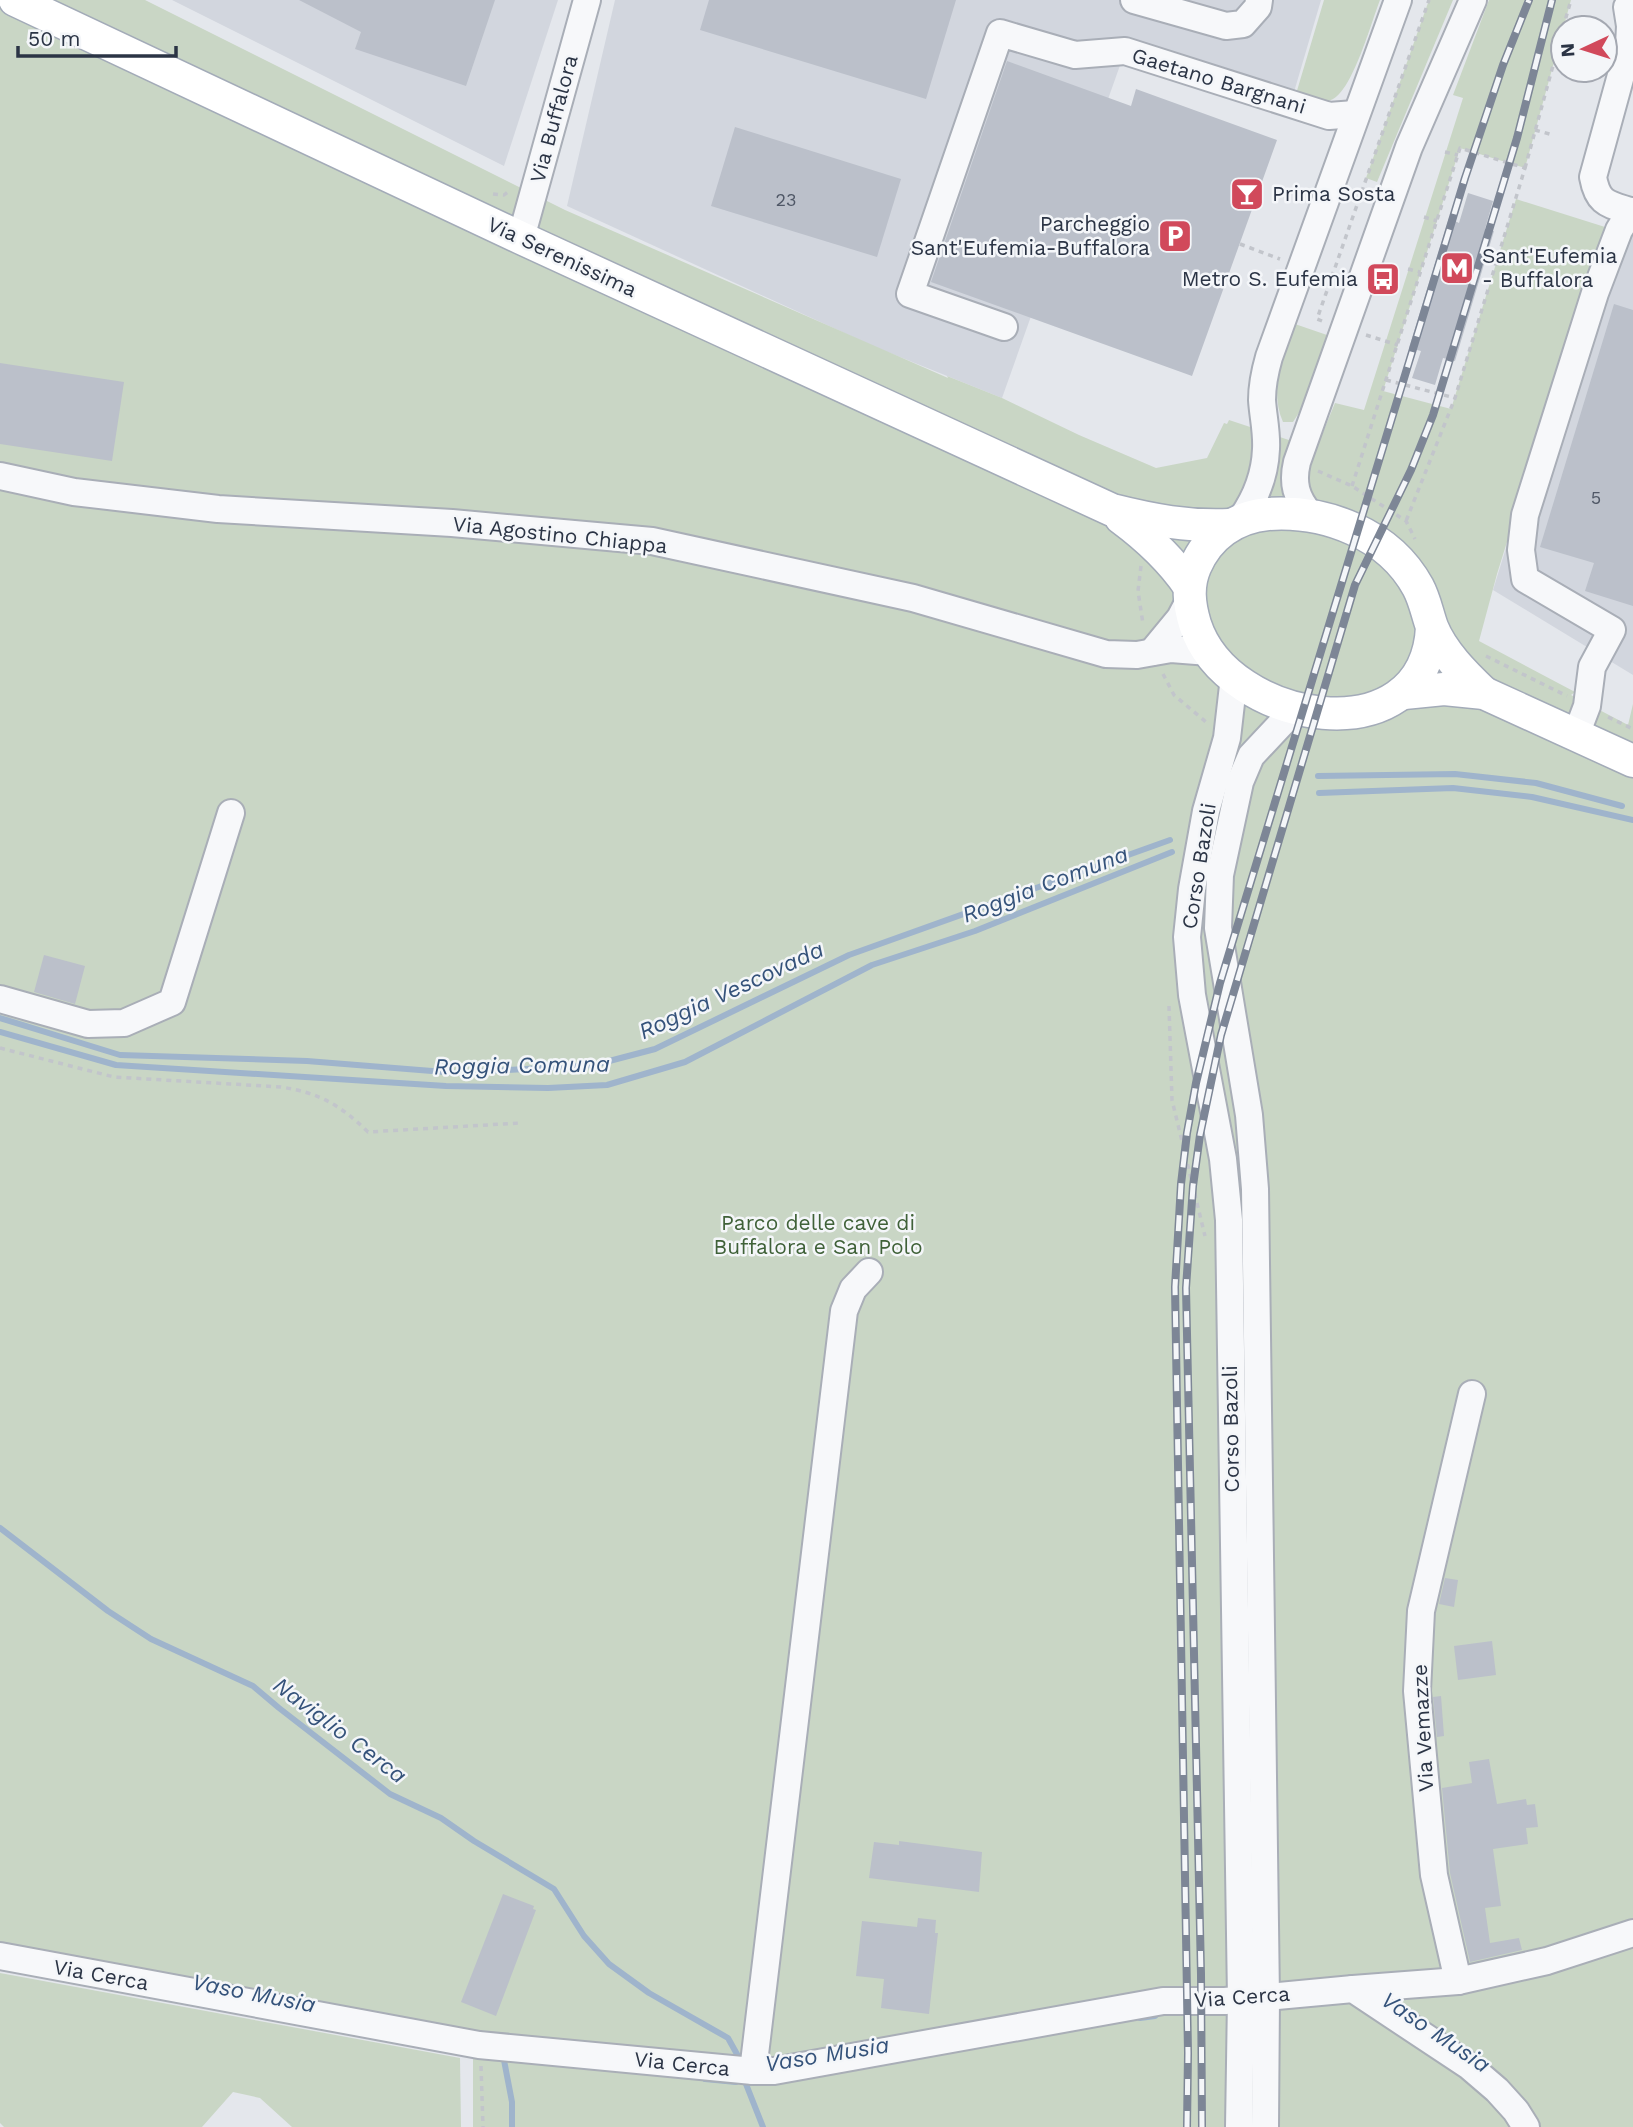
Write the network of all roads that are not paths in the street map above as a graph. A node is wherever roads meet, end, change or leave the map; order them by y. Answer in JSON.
{"nodes":[{"id":1,"x":15,"y":0,"type":"edge"},
{"id":2,"x":587,"y":0,"type":"edge"},
{"id":3,"x":1134,"y":0,"type":"edge"},
{"id":4,"x":1259,"y":0,"type":"edge"},
{"id":5,"x":1398,"y":0,"type":"edge"},
{"id":6,"x":1473,"y":0,"type":"edge"},
{"id":7,"x":1621,"y":4,"type":"edge"},
{"id":8,"x":1355,"y":114,"type":"junction"},
{"id":9,"x":1632,"y":211,"type":"edge"},
{"id":10,"x":521,"y":238,"type":"junction"},
{"id":11,"x":1004,"y":327,"type":"dead end"},
{"id":12,"x":0,"y":476,"type":"edge"},
{"id":13,"x":1112,"y":510,"type":"junction"},
{"id":14,"x":1310,"y":514,"type":"junction"},
{"id":15,"x":1236,"y":522,"type":"junction"},
{"id":16,"x":1189,"y":593,"type":"junction"},
{"id":17,"x":1432,"y":627,"type":"junction"},
{"id":18,"x":1622,"y":633,"type":"edge"},
{"id":19,"x":1152,"y":652,"type":"junction"},
{"id":20,"x":1209,"y":652,"type":"junction"},
{"id":21,"x":1234,"y":677,"type":"junction"},
{"id":22,"x":1404,"y":692,"type":"junction"},
{"id":23,"x":1484,"y":693,"type":"junction"},
{"id":24,"x":1295,"y":709,"type":"junction"},
{"id":25,"x":1576,"y":735,"type":"junction"},
{"id":26,"x":1633,"y":761,"type":"edge"},
{"id":27,"x":230,"y":813,"type":"dead end"},
{"id":28,"x":0,"y":999,"type":"edge"},
{"id":29,"x":869,"y":1272,"type":"dead end"},
{"id":30,"x":1472,"y":1394,"type":"dead end"},
{"id":31,"x":1633,"y":1933,"type":"edge"},
{"id":32,"x":0,"y":1956,"type":"edge"},
{"id":33,"x":1458,"y":1981,"type":"junction"},
{"id":34,"x":1353,"y":1989,"type":"junction"},
{"id":35,"x":1254,"y":1998,"type":"junction"},
{"id":36,"x":753,"y":2071,"type":"junction"},
{"id":37,"x":1239,"y":2127,"type":"edge"},
{"id":38,"x":1265,"y":2127,"type":"edge"},
{"id":39,"x":1526,"y":2127,"type":"edge"}],
"edges":[{"from":1,"to":10,"type":"main road","name":"Via Serenissima"},
{"from":2,"to":10,"type":"street","name":"Via Buffalora"},
{"from":3,"to":4,"type":"street"},
{"from":5,"to":8,"type":"street"},
{"from":6,"to":14,"type":"street"},
{"from":7,"to":9,"type":"street"},
{"from":8,"to":11,"type":"street","name":"Gaetano Bargnani"},
{"from":8,"to":15,"type":"street"},
{"from":9,"to":18,"type":"street"},
{"from":10,"to":13,"type":"main road","name":"Via Serenissima"},
{"from":12,"to":19,"type":"street","name":"Via Agostino Chiappa"},
{"from":13,"to":15,"type":"main road","name":"Via Serenissima"},
{"from":13,"to":16,"type":"main road","name":"Via Serenissima"},
{"from":14,"to":15,"type":"main road","name":"Via Serenissima"},
{"from":14,"to":17,"type":"main road","name":"Via Serenissima"},
{"from":15,"to":16,"type":"main road"},
{"from":16,"to":19,"type":"street"},
{"from":16,"to":20,"type":"main road","name":"Via Serenissima"},
{"from":17,"to":22,"type":"main road","name":"Via Serenissima"},
{"from":17,"to":23,"type":"main road","name":"Via Serenissima"},
{"from":18,"to":25,"type":"street"},
{"from":19,"to":20,"type":"street","name":"Via Agostino Chiappa"},
{"from":20,"to":21,"type":"main road","name":"Via Serenissima"},
{"from":21,"to":24,"type":"main road","name":"Via Serenissima"},
{"from":21,"to":35,"type":"street","name":"Corso Bazoli"},
{"from":22,"to":23,"type":"main road","name":"Via Serenissima"},
{"from":22,"to":24,"type":"main road","name":"Via Serenissima"},
{"from":23,"to":25,"type":"main road","name":"Via Serenissima"},
{"from":24,"to":35,"type":"street","name":"Corso Bazoli"},
{"from":25,"to":26,"type":"main road","name":"Via Serenissima"},
{"from":27,"to":28,"type":"street"},
{"from":29,"to":36,"type":"street"},
{"from":30,"to":33,"type":"street","name":"Via Vemazze"},
{"from":31,"to":33,"type":"street"},
{"from":32,"to":36,"type":"street","name":"Via Cerca"},
{"from":33,"to":34,"type":"street"},
{"from":34,"to":35,"type":"street","name":"Via Cerca"},
{"from":34,"to":39,"type":"street"},
{"from":35,"to":36,"type":"street","name":"Via Cerca"},
{"from":35,"to":37,"type":"street","name":"Corso Bazoli"},
{"from":35,"to":38,"type":"street","name":"Corso Bazoli"}]}
